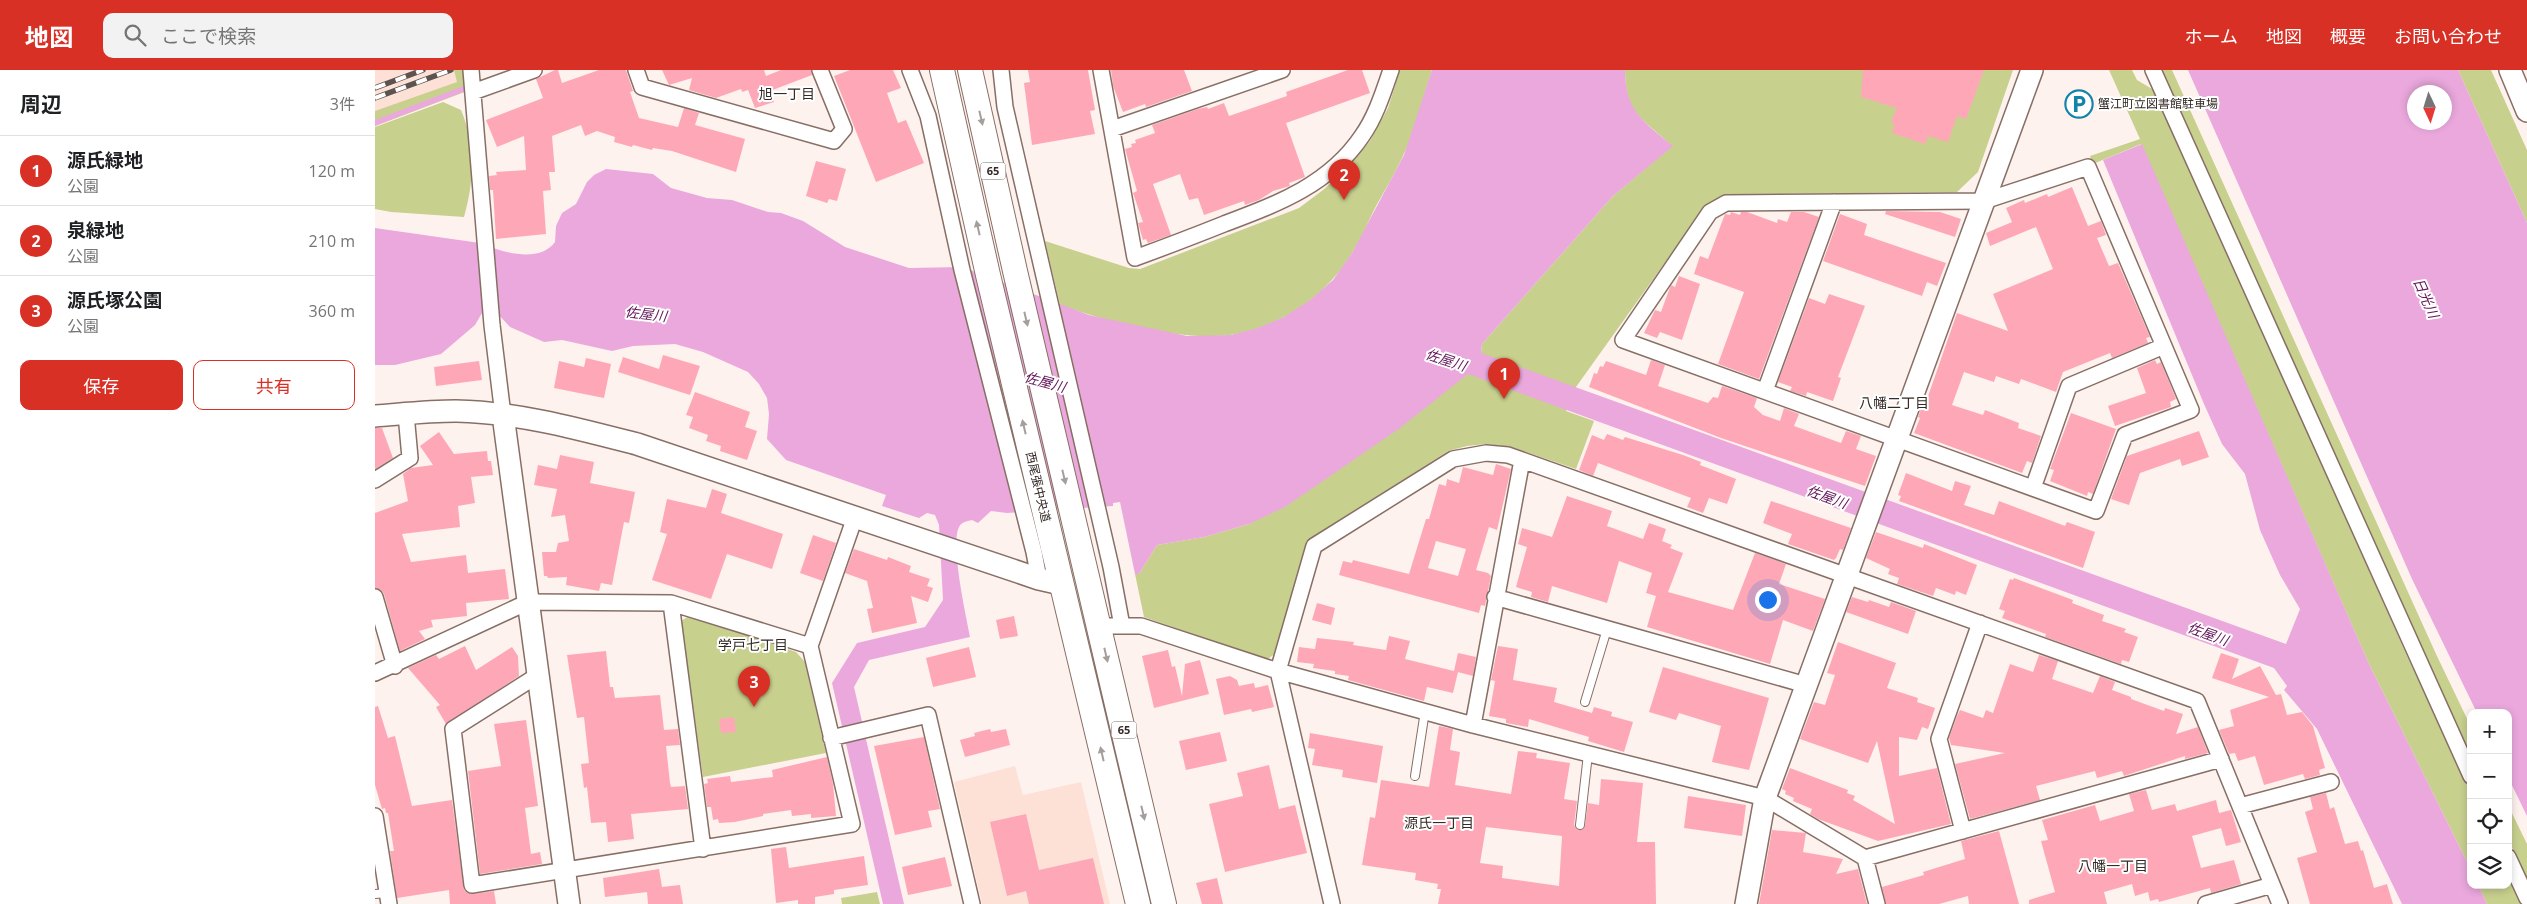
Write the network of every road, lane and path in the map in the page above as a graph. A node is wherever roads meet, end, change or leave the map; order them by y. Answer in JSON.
{"nodes":[{"id":1,"x":471,"y":70,"type":"edge"},
{"id":2,"x":534,"y":70,"type":"edge"},
{"id":3,"x":636,"y":70,"type":"edge"},
{"id":4,"x":820,"y":70,"type":"edge"},
{"id":5,"x":910,"y":70,"type":"edge"},
{"id":6,"x":970,"y":70,"type":"edge"},
{"id":7,"x":1001,"y":70,"type":"edge"},
{"id":8,"x":1101,"y":70,"type":"edge"},
{"id":9,"x":1282,"y":70,"type":"edge"},
{"id":10,"x":1391,"y":70,"type":"edge"},
{"id":11,"x":2032,"y":70,"type":"edge"},
{"id":12,"x":2153,"y":70,"type":"edge"},
{"id":13,"x":2510,"y":70,"type":"edge"},
{"id":14,"x":943,"y":74,"type":"edge"},
{"id":15,"x":473,"y":92,"type":"junction"},
{"id":16,"x":2527,"y":111,"type":"edge"},
{"id":17,"x":1112,"y":129,"type":"junction"},
{"id":18,"x":1984,"y":201,"type":"junction"},
{"id":19,"x":1834,"y":202,"type":"junction"},
{"id":20,"x":2164,"y":346,"type":"junction"},
{"id":21,"x":1765,"y":391,"type":"junction"},
{"id":22,"x":406,"y":414,"type":"junction"},
{"id":23,"x":503,"y":415,"type":"junction"},
{"id":24,"x":375,"y":416,"type":"edge"},
{"id":25,"x":1896,"y":438,"type":"junction"},
{"id":26,"x":1522,"y":460,"type":"junction"},
{"id":27,"x":375,"y":480,"type":"edge"},
{"id":28,"x":2033,"y":488,"type":"junction"},
{"id":29,"x":855,"y":518,"type":"junction"},
{"id":30,"x":1045,"y":556,"type":"junction"},
{"id":31,"x":1846,"y":575,"type":"junction"},
{"id":32,"x":1050,"y":581,"type":"junction"},
{"id":33,"x":375,"y":597,"type":"edge"},
{"id":34,"x":1495,"y":597,"type":"junction"},
{"id":35,"x":528,"y":602,"type":"junction"},
{"id":36,"x":671,"y":603,"type":"junction"},
{"id":37,"x":1980,"y":624,"type":"junction"},
{"id":38,"x":1110,"y":626,"type":"junction"},
{"id":39,"x":1607,"y":629,"type":"junction"},
{"id":40,"x":809,"y":646,"type":"junction"},
{"id":41,"x":395,"y":666,"type":"junction"},
{"id":42,"x":1278,"y":671,"type":"junction"},
{"id":43,"x":375,"y":673,"type":"edge"},
{"id":44,"x":538,"y":674,"type":"junction"},
{"id":45,"x":1806,"y":685,"type":"junction"},
{"id":46,"x":1585,"y":702,"type":"dead end"},
{"id":47,"x":1425,"y":712,"type":"junction"},
{"id":48,"x":1473,"y":725,"type":"junction"},
{"id":49,"x":836,"y":737,"type":"junction"},
{"id":50,"x":1588,"y":754,"type":"junction"},
{"id":51,"x":2221,"y":759,"type":"junction"},
{"id":52,"x":2467,"y":767,"type":"edge"},
{"id":53,"x":1415,"y":776,"type":"dead end"},
{"id":54,"x":2331,"y":782,"type":"dead end"},
{"id":55,"x":1765,"y":798,"type":"junction"},
{"id":56,"x":2240,"y":806,"type":"junction"},
{"id":57,"x":375,"y":816,"type":"edge"},
{"id":58,"x":1580,"y":825,"type":"dead end"},
{"id":59,"x":1963,"y":831,"type":"junction"},
{"id":60,"x":703,"y":849,"type":"junction"},
{"id":61,"x":1865,"y":858,"type":"junction"},
{"id":62,"x":2512,"y":866,"type":"edge"},
{"id":63,"x":565,"y":872,"type":"junction"},
{"id":64,"x":2272,"y":886,"type":"junction"},
{"id":65,"x":384,"y":897,"type":"edge"},
{"id":66,"x":2527,"y":898,"type":"edge"},
{"id":67,"x":569,"y":904,"type":"edge"},
{"id":68,"x":972,"y":904,"type":"edge"},
{"id":69,"x":1138,"y":904,"type":"edge"},
{"id":70,"x":1164,"y":904,"type":"edge"},
{"id":71,"x":1332,"y":904,"type":"edge"},
{"id":72,"x":1746,"y":904,"type":"edge"},
{"id":73,"x":1877,"y":904,"type":"edge"},
{"id":74,"x":2205,"y":904,"type":"edge"},
{"id":75,"x":2279,"y":904,"type":"edge"}],
"edges":[{"from":1,"to":15,"type":"street"},
{"from":2,"to":15,"type":"street"},
{"from":3,"to":4,"type":"street"},
{"from":5,"to":30,"type":"street"},
{"from":6,"to":38,"type":"main road","number":"65","one_way":true},
{"from":7,"to":38,"type":"street"},
{"from":8,"to":17,"type":"street"},
{"from":9,"to":17,"type":"street"},
{"from":10,"to":17,"type":"street"},
{"from":11,"to":18,"type":"street"},
{"from":12,"to":52,"type":"street"},
{"from":13,"to":16,"type":"street"},
{"from":30,"to":14,"type":"main road","name":"西尾張中央道","number":"65","one_way":true},
{"from":15,"to":23,"type":"street"},
{"from":18,"to":19,"type":"street"},
{"from":18,"to":20,"type":"street"},
{"from":18,"to":25,"type":"street"},
{"from":19,"to":21,"type":"street"},
{"from":19,"to":21,"type":"street"},
{"from":20,"to":28,"type":"street"},
{"from":20,"to":28,"type":"street"},
{"from":21,"to":25,"type":"street"},
{"from":22,"to":23,"type":"street"},
{"from":22,"to":24,"type":"street"},
{"from":22,"to":27,"type":"street"},
{"from":23,"to":29,"type":"street"},
{"from":23,"to":35,"type":"street"},
{"from":25,"to":28,"type":"street"},
{"from":25,"to":31,"type":"street"},
{"from":26,"to":31,"type":"street"},
{"from":26,"to":34,"type":"street"},
{"from":26,"to":42,"type":"street"},
{"from":29,"to":32,"type":"street"},
{"from":29,"to":40,"type":"street"},
{"from":30,"to":32,"type":"main road","name":"西尾張中央道","number":"65"},
{"from":31,"to":37,"type":"street"},
{"from":31,"to":45,"type":"street"},
{"from":69,"to":32,"type":"main road","name":"西尾張中央道","number":"65","one_way":true},
{"from":33,"to":41,"type":"street"},
{"from":34,"to":39,"type":"street"},
{"from":34,"to":48,"type":"street"},
{"from":35,"to":36,"type":"street"},
{"from":35,"to":41,"type":"street"},
{"from":35,"to":44,"type":"street"},
{"from":36,"to":40,"type":"street"},
{"from":36,"to":60,"type":"street"},
{"from":37,"to":51,"type":"street"},
{"from":37,"to":59,"type":"street"},
{"from":38,"to":42,"type":"street"},
{"from":38,"to":70,"type":"main road","number":"65","one_way":true},
{"from":39,"to":45,"type":"street"},
{"from":39,"to":46,"type":"lane"},
{"from":40,"to":49,"type":"street"},
{"from":41,"to":43,"type":"street"},
{"from":42,"to":47,"type":"street"},
{"from":42,"to":71,"type":"street"},
{"from":44,"to":63,"type":"street"},
{"from":44,"to":63,"type":"street"},
{"from":45,"to":55,"type":"street"},
{"from":47,"to":48,"type":"street"},
{"from":47,"to":53,"type":"lane"},
{"from":48,"to":50,"type":"street"},
{"from":49,"to":60,"type":"street"},
{"from":49,"to":68,"type":"street"},
{"from":50,"to":55,"type":"street"},
{"from":50,"to":58,"type":"lane"},
{"from":51,"to":56,"type":"street"},
{"from":51,"to":59,"type":"street"},
{"from":54,"to":56,"type":"street"},
{"from":55,"to":61,"type":"street"},
{"from":55,"to":72,"type":"street"},
{"from":56,"to":64,"type":"street"},
{"from":57,"to":65,"type":"street"},
{"from":59,"to":61,"type":"street"},
{"from":60,"to":63,"type":"street"},
{"from":61,"to":73,"type":"street"},
{"from":62,"to":66,"type":"street"},
{"from":63,"to":67,"type":"street"},
{"from":64,"to":74,"type":"street"},
{"from":64,"to":75,"type":"street"}]}
